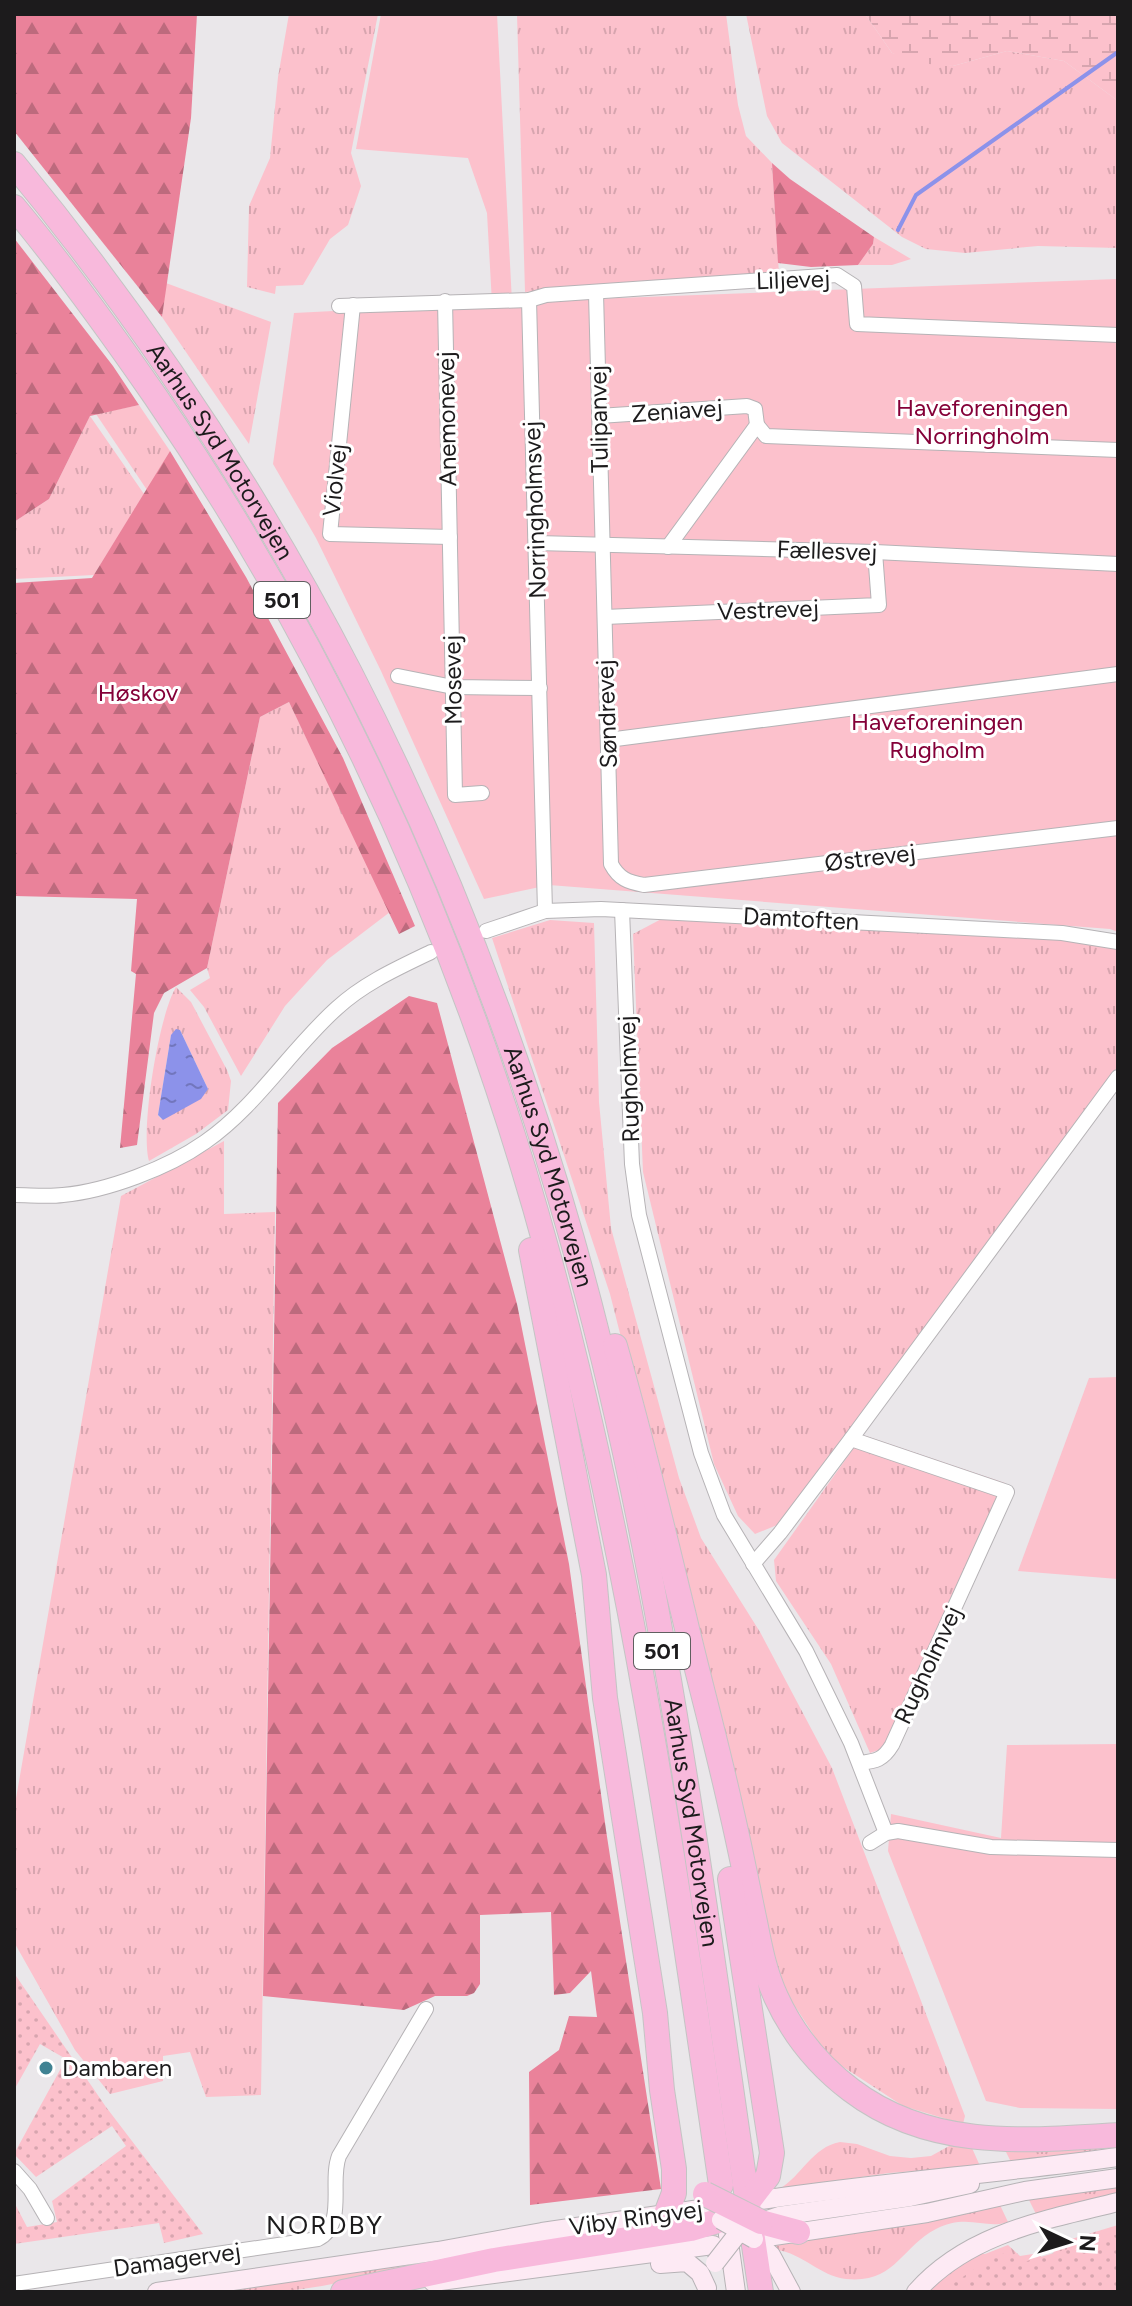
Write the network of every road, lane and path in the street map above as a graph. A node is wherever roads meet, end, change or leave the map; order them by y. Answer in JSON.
{"nodes":[{"id":1,"x":14,"y":164,"type":"edge"},
{"id":2,"x":14,"y":207,"type":"edge"},
{"id":3,"x":596,"y":293,"type":"junction"},
{"id":4,"x":529,"y":300,"type":"junction"},
{"id":5,"x":445,"y":301,"type":"junction"},
{"id":6,"x":1118,"y":335,"type":"edge"},
{"id":7,"x":599,"y":416,"type":"junction"},
{"id":8,"x":756,"y":417,"type":"junction"},
{"id":9,"x":1118,"y":450,"type":"edge"},
{"id":10,"x":450,"y":537,"type":"junction"},
{"id":11,"x":537,"y":543,"type":"junction"},
{"id":12,"x":602,"y":545,"type":"junction"},
{"id":13,"x":668,"y":547,"type":"junction"},
{"id":14,"x":875,"y":552,"type":"junction"},
{"id":15,"x":1118,"y":564,"type":"edge"},
{"id":16,"x":605,"y":617,"type":"junction"},
{"id":17,"x":1118,"y":674,"type":"edge"},
{"id":18,"x":398,"y":676,"type":"dead end"},
{"id":19,"x":453,"y":687,"type":"junction"},
{"id":20,"x":540,"y":688,"type":"junction"},
{"id":21,"x":608,"y":740,"type":"junction"},
{"id":22,"x":482,"y":793,"type":"dead end"},
{"id":23,"x":1118,"y":828,"type":"edge"},
{"id":24,"x":623,"y":879,"type":"joint"},
{"id":25,"x":622,"y":910,"type":"junction"},
{"id":26,"x":545,"y":911,"type":"junction"},
{"id":27,"x":486,"y":931,"type":"dead end"},
{"id":28,"x":1118,"y":942,"type":"edge"},
{"id":29,"x":431,"y":952,"type":"dead end"},
{"id":30,"x":504,"y":1023,"type":"junction"},
{"id":31,"x":479,"y":1033,"type":"junction"},
{"id":32,"x":1118,"y":1077,"type":"edge"},
{"id":33,"x":14,"y":1195,"type":"edge"},
{"id":34,"x":851,"y":1439,"type":"junction"},
{"id":35,"x":753,"y":1564,"type":"junction"},
{"id":36,"x":683,"y":1612,"type":"junction"},
{"id":37,"x":860,"y":1763,"type":"junction"},
{"id":38,"x":886,"y":1833,"type":"junction"},
{"id":39,"x":870,"y":1843,"type":"dead end"},
{"id":40,"x":1118,"y":1850,"type":"edge"},
{"id":41,"x":426,"y":2009,"type":"dead end"},
{"id":42,"x":655,"y":2013,"type":"junction"},
{"id":43,"x":1118,"y":2135,"type":"edge"},
{"id":44,"x":1118,"y":2157,"type":"edge"},
{"id":45,"x":14,"y":2171,"type":"edge"},
{"id":46,"x":1118,"y":2178,"type":"edge"},
{"id":47,"x":988,"y":2184,"type":"junction"},
{"id":48,"x":1118,"y":2202,"type":"edge"},
{"id":49,"x":666,"y":2214,"type":"junction"},
{"id":50,"x":47,"y":2218,"type":"dead end"},
{"id":51,"x":734,"y":2218,"type":"junction"},
{"id":52,"x":798,"y":2232,"type":"joint"},
{"id":53,"x":629,"y":2257,"type":"junction"},
{"id":54,"x":14,"y":2284,"type":"edge"},
{"id":55,"x":707,"y":2290,"type":"edge"},
{"id":56,"x":157,"y":2292,"type":"edge"},
{"id":57,"x":343,"y":2292,"type":"edge"},
{"id":58,"x":736,"y":2292,"type":"edge"},
{"id":59,"x":761,"y":2292,"type":"edge"},
{"id":60,"x":791,"y":2292,"type":"edge"},
{"id":61,"x":916,"y":2292,"type":"edge"}],
"edges":[{"from":1,"to":30,"type":"highway","name":"Aarhus Syd Motorvejen","number":"501"},
{"from":2,"to":31,"type":"highway","name":"Aarhus Syd Motorvejen","number":"501"},
{"from":3,"to":4,"type":"street","name":"Liljevej"},
{"from":3,"to":6,"type":"street","name":"Liljevej"},
{"from":3,"to":7,"type":"street","name":"Tulipanvej"},
{"from":4,"to":5,"type":"street"},
{"from":4,"to":11,"type":"street","name":"Norringholmsvej"},
{"from":5,"to":10,"type":"street","name":"Anemonevej"},
{"from":5,"to":10,"type":"street","name":"Violvej"},
{"from":7,"to":8,"type":"street","name":"Zeniavej"},
{"from":7,"to":12,"type":"street","name":"Tulipanvej"},
{"from":8,"to":9,"type":"street","name":"Zeniavej"},
{"from":8,"to":13,"type":"street"},
{"from":10,"to":19,"type":"street","name":"Mosevej"},
{"from":11,"to":12,"type":"street","name":"Fællesvej"},
{"from":11,"to":20,"type":"street","name":"Norringholmsvej"},
{"from":12,"to":13,"type":"street","name":"Fællesvej"},
{"from":12,"to":16,"type":"street","name":"Søndrevej"},
{"from":13,"to":14,"type":"street","name":"Fællesvej"},
{"from":14,"to":15,"type":"street","name":"Fællesvej"},
{"from":14,"to":16,"type":"street","name":"Vestrevej"},
{"from":16,"to":21,"type":"street","name":"Søndrevej"},
{"from":17,"to":21,"type":"street"},
{"from":18,"to":19,"type":"street"},
{"from":19,"to":20,"type":"street"},
{"from":19,"to":22,"type":"street","name":"Mosevej"},
{"from":20,"to":26,"type":"street","name":"Norringholmsvej"},
{"from":21,"to":24,"type":"street","name":"Søndrevej"},
{"from":23,"to":24,"type":"street","name":"Østrevej"},
{"from":25,"to":26,"type":"street","name":"Damtoften"},
{"from":25,"to":28,"type":"street","name":"Damtoften"},
{"from":25,"to":35,"type":"street","name":"Rugholmvej"},
{"from":26,"to":27,"type":"street","name":"Damtoften"},
{"from":29,"to":33,"type":"street"},
{"from":30,"to":36,"type":"highway"},
{"from":30,"to":59,"type":"highway","name":"Aarhus Syd Motorvejen","number":"501"},
{"from":31,"to":42,"type":"highway"},
{"from":31,"to":51,"type":"highway","name":"Aarhus Syd Motorvejen","number":"501"},
{"from":32,"to":34,"type":"street"},
{"from":34,"to":35,"type":"street"},
{"from":34,"to":37,"type":"street","name":"Rugholmvej"},
{"from":35,"to":37,"type":"street","name":"Rugholmvej"},
{"from":36,"to":43,"type":"highway"},
{"from":36,"to":51,"type":"highway"},
{"from":37,"to":38,"type":"street"},
{"from":38,"to":39,"type":"street"},
{"from":38,"to":40,"type":"street"},
{"from":41,"to":54,"type":"street","name":"Damagervej"},
{"from":42,"to":49,"type":"highway"},
{"from":42,"to":51,"type":"highway"},
{"from":44,"to":47,"type":"main road","name":"Viby Ringvej"},
{"from":45,"to":50,"type":"street"},
{"from":46,"to":47,"type":"main road","name":"Viby Ringvej"},
{"from":47,"to":51,"type":"main road","name":"Viby Ringvej"},
{"from":47,"to":52,"type":"main road","name":"Viby Ringvej"},
{"from":48,"to":61,"type":"main road"},
{"from":49,"to":51,"type":"main road","name":"Viby Ringvej"},
{"from":49,"to":56,"type":"main road","name":"Viby Ringvej"},
{"from":51,"to":52,"type":"highway"},
{"from":51,"to":53,"type":"main road","name":"Viby Ringvej"},
{"from":51,"to":55,"type":"main road"},
{"from":51,"to":57,"type":"highway"},
{"from":51,"to":58,"type":"main road"},
{"from":51,"to":60,"type":"main road"},
{"from":53,"to":55,"type":"main road"},
{"from":53,"to":57,"type":"main road","name":"Viby Ringvej"}]}
